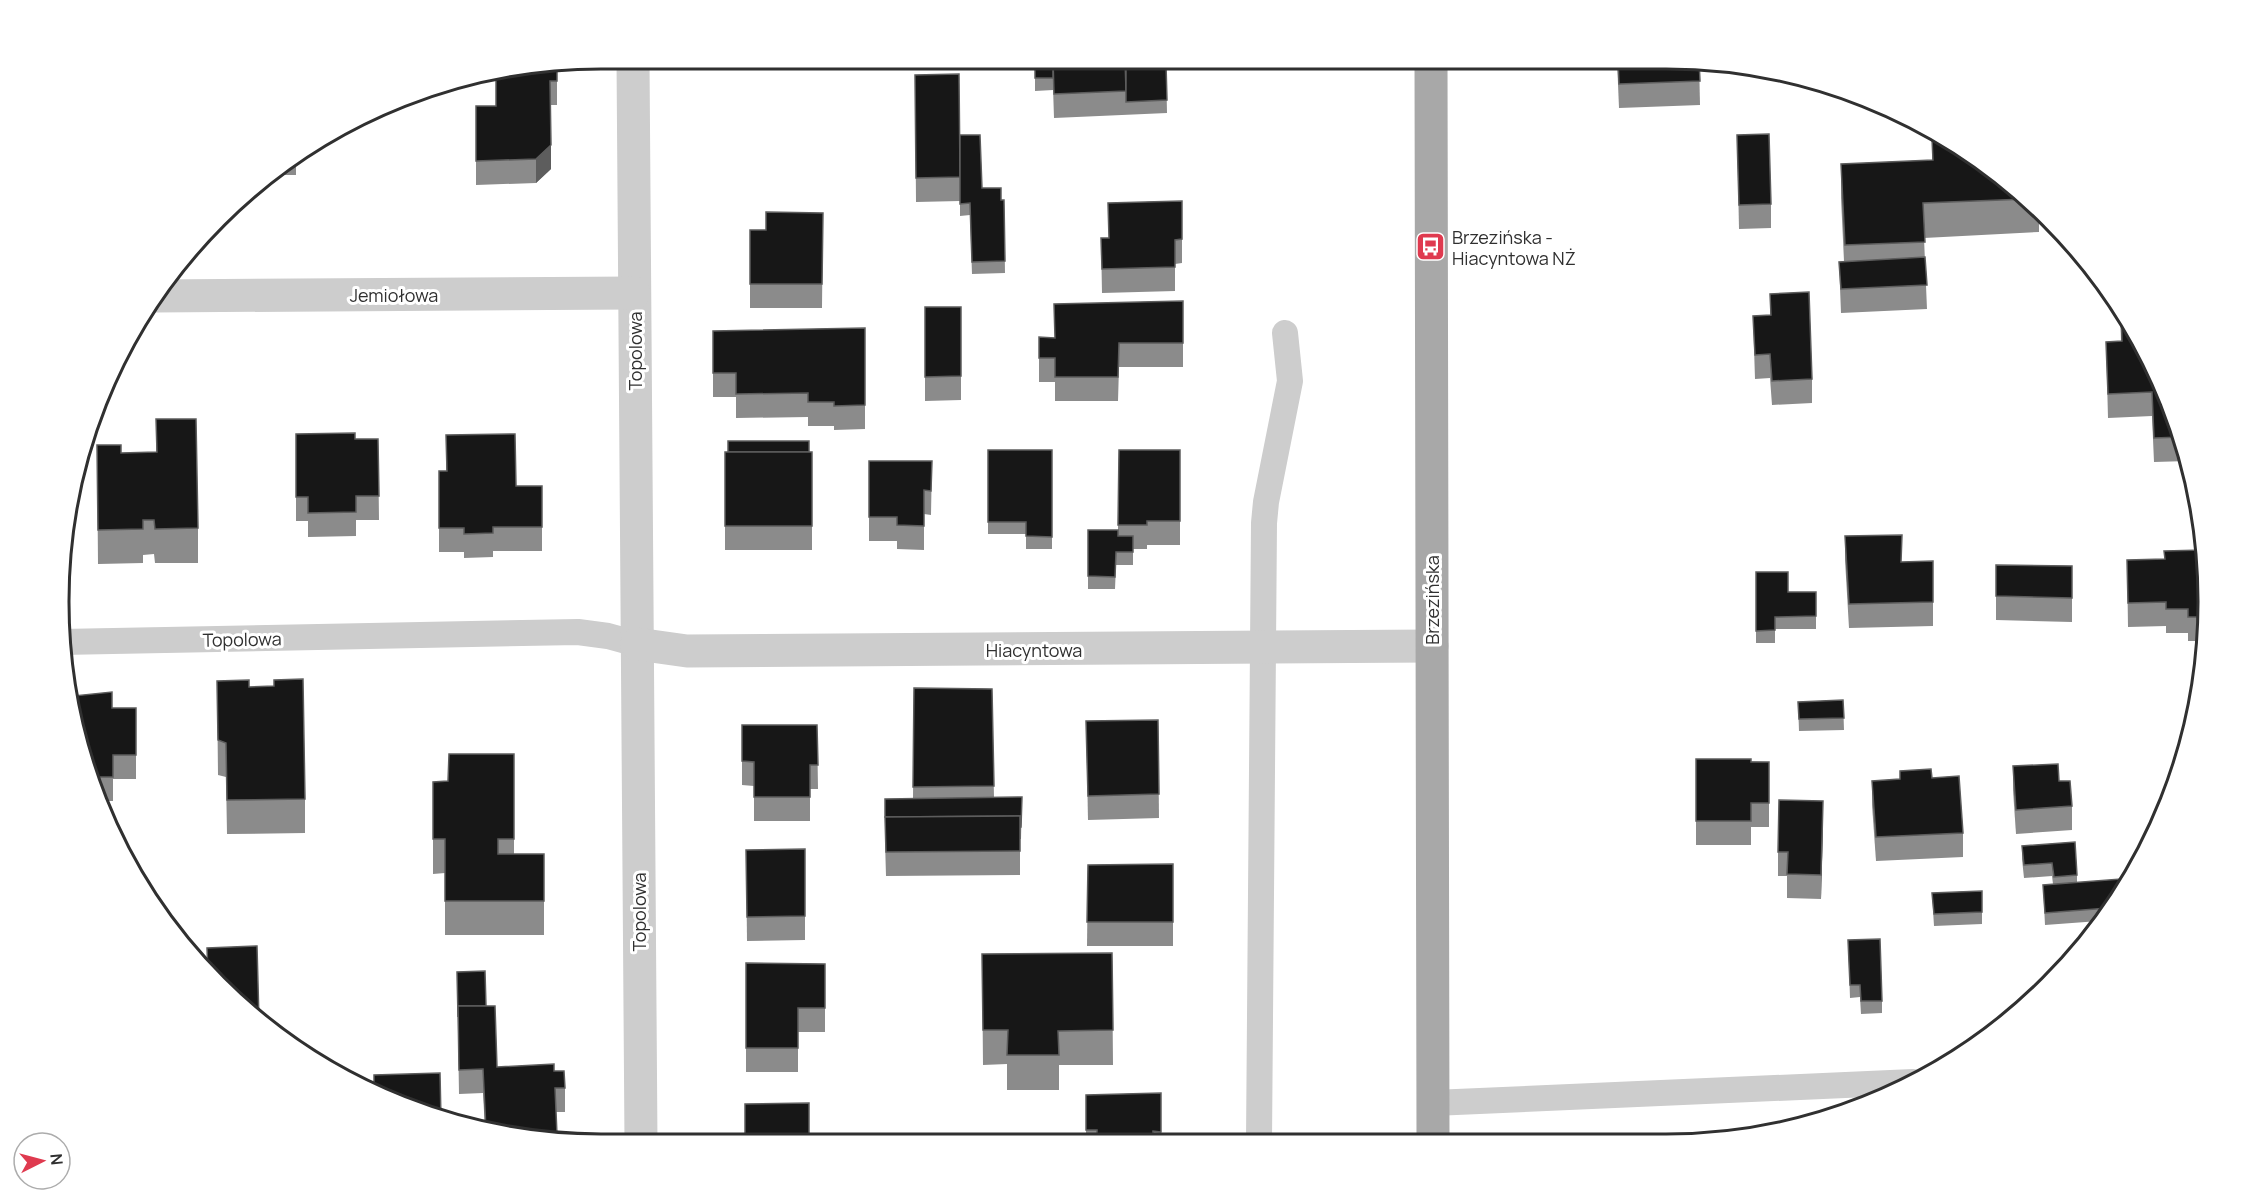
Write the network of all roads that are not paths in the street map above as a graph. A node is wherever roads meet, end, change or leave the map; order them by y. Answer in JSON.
{"nodes":[{"id":1,"x":633,"y":69,"type":"edge"},
{"id":2,"x":1431,"y":69,"type":"edge"},
{"id":3,"x":634,"y":293,"type":"junction"},
{"id":4,"x":166,"y":296,"type":"edge"},
{"id":5,"x":1285,"y":333,"type":"dead end"},
{"id":6,"x":71,"y":642,"type":"edge"},
{"id":7,"x":637,"y":644,"type":"junction"},
{"id":8,"x":1432,"y":646,"type":"junction"},
{"id":9,"x":1264,"y":649,"type":"junction"},
{"id":10,"x":1892,"y":1083,"type":"edge"},
{"id":11,"x":1433,"y":1103,"type":"junction"},
{"id":12,"x":641,"y":1134,"type":"edge"},
{"id":13,"x":1260,"y":1134,"type":"edge"},
{"id":14,"x":1433,"y":1134,"type":"edge"}],
"edges":[{"from":1,"to":3,"type":"street","name":"Topolowa"},
{"from":2,"to":8,"type":"main road","name":"Brzezińska"},
{"from":3,"to":4,"type":"street","name":"Jemiołowa"},
{"from":3,"to":7,"type":"street","name":"Topolowa"},
{"from":5,"to":9,"type":"lane"},
{"from":6,"to":7,"type":"lane","name":"Topolowa"},
{"from":7,"to":9,"type":"street","name":"Hiacyntowa"},
{"from":7,"to":12,"type":"street","name":"Topolowa"},
{"from":8,"to":9,"type":"street","name":"Hiacyntowa"},
{"from":8,"to":11,"type":"main road","name":"Brzezińska"},
{"from":9,"to":13,"type":"lane"},
{"from":10,"to":11,"type":"lane"},
{"from":11,"to":14,"type":"main road","name":"Brzezińska"}]}
